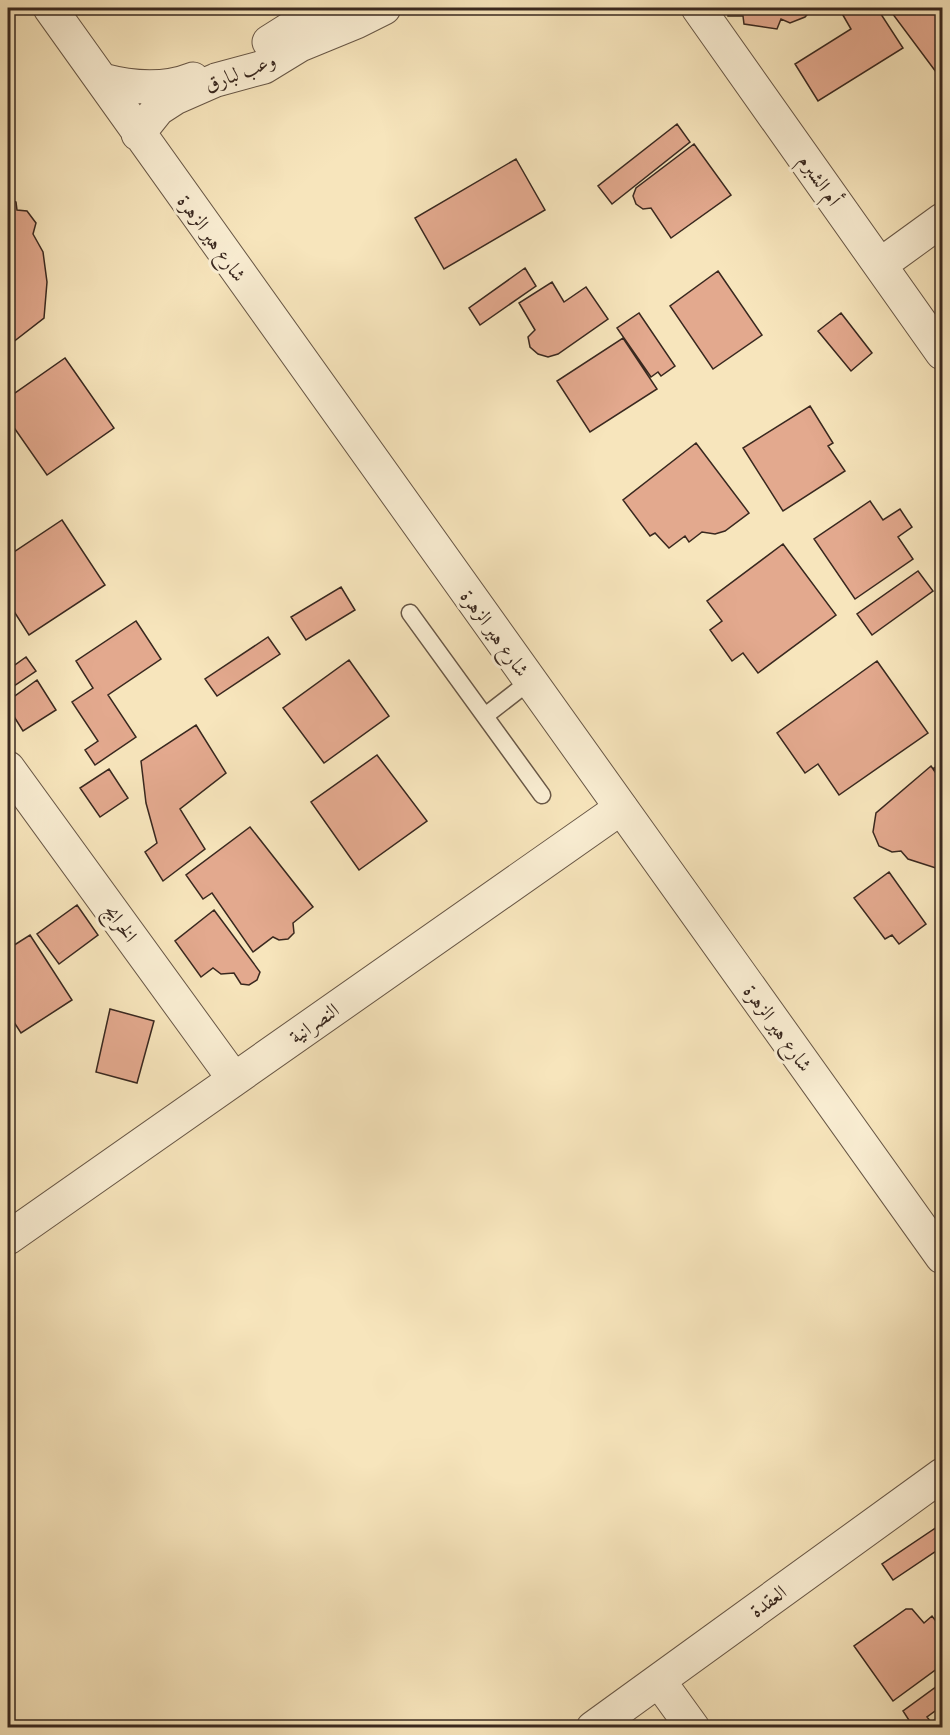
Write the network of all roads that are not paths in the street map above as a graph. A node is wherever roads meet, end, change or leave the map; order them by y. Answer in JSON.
{"nodes":[{"id":1,"x":50,"y":8,"type":"edge"},
{"id":2,"x":323,"y":8,"type":"edge"},
{"id":3,"x":384,"y":8,"type":"edge"},
{"id":4,"x":698,"y":8,"type":"edge"},
{"id":5,"x":102,"y":80,"type":"junction"},
{"id":6,"x":138,"y":134,"type":"junction"},
{"id":7,"x":942,"y":220,"type":"edge"},
{"id":8,"x":880,"y":265,"type":"junction"},
{"id":9,"x":942,"y":353,"type":"edge"},
{"id":10,"x":410,"y":613,"type":"dead end"},
{"id":11,"x":530,"y":681,"type":"junction"},
{"id":12,"x":485,"y":716,"type":"junction"},
{"id":13,"x":8,"y":768,"type":"edge"},
{"id":14,"x":543,"y":795,"type":"dead end"},
{"id":15,"x":621,"y":808,"type":"junction"},
{"id":16,"x":234,"y":1079,"type":"junction"},
{"id":17,"x":8,"y":1238,"type":"edge"},
{"id":18,"x":942,"y":1257,"type":"edge"},
{"id":19,"x":942,"y":1475,"type":"edge"},
{"id":20,"x":659,"y":1680,"type":"junction"},
{"id":21,"x":593,"y":1728,"type":"edge"},
{"id":22,"x":693,"y":1728,"type":"edge"}],
"edges":[{"from":1,"to":5,"type":"street","name":"شارع هير الزهرة"},
{"from":2,"to":5,"type":"street","name":"وعب لبارق"},
{"from":3,"to":6,"type":"street","name":"وعب لبارق"},
{"from":4,"to":8,"type":"street","name":"أم الشبرم"},
{"from":5,"to":6,"type":"street","name":"شارع هير الزهرة"},
{"from":6,"to":11,"type":"street","name":"شارع هير الزهرة"},
{"from":7,"to":8,"type":"street"},
{"from":8,"to":9,"type":"street","name":"أم الشبرم"},
{"from":10,"to":12,"type":"lane"},
{"from":11,"to":12,"type":"lane"},
{"from":11,"to":15,"type":"street","name":"شارع هير الزهرة"},
{"from":12,"to":14,"type":"lane"},
{"from":13,"to":16,"type":"street","name":"الخرايج"},
{"from":15,"to":16,"type":"street","name":"النصرانية"},
{"from":15,"to":18,"type":"street","name":"شارع هير الزهرة"},
{"from":16,"to":17,"type":"street","name":"النصرانية"},
{"from":19,"to":20,"type":"street","name":"العقدة"},
{"from":20,"to":21,"type":"street","name":"العقدة"},
{"from":20,"to":22,"type":"street"}]}
